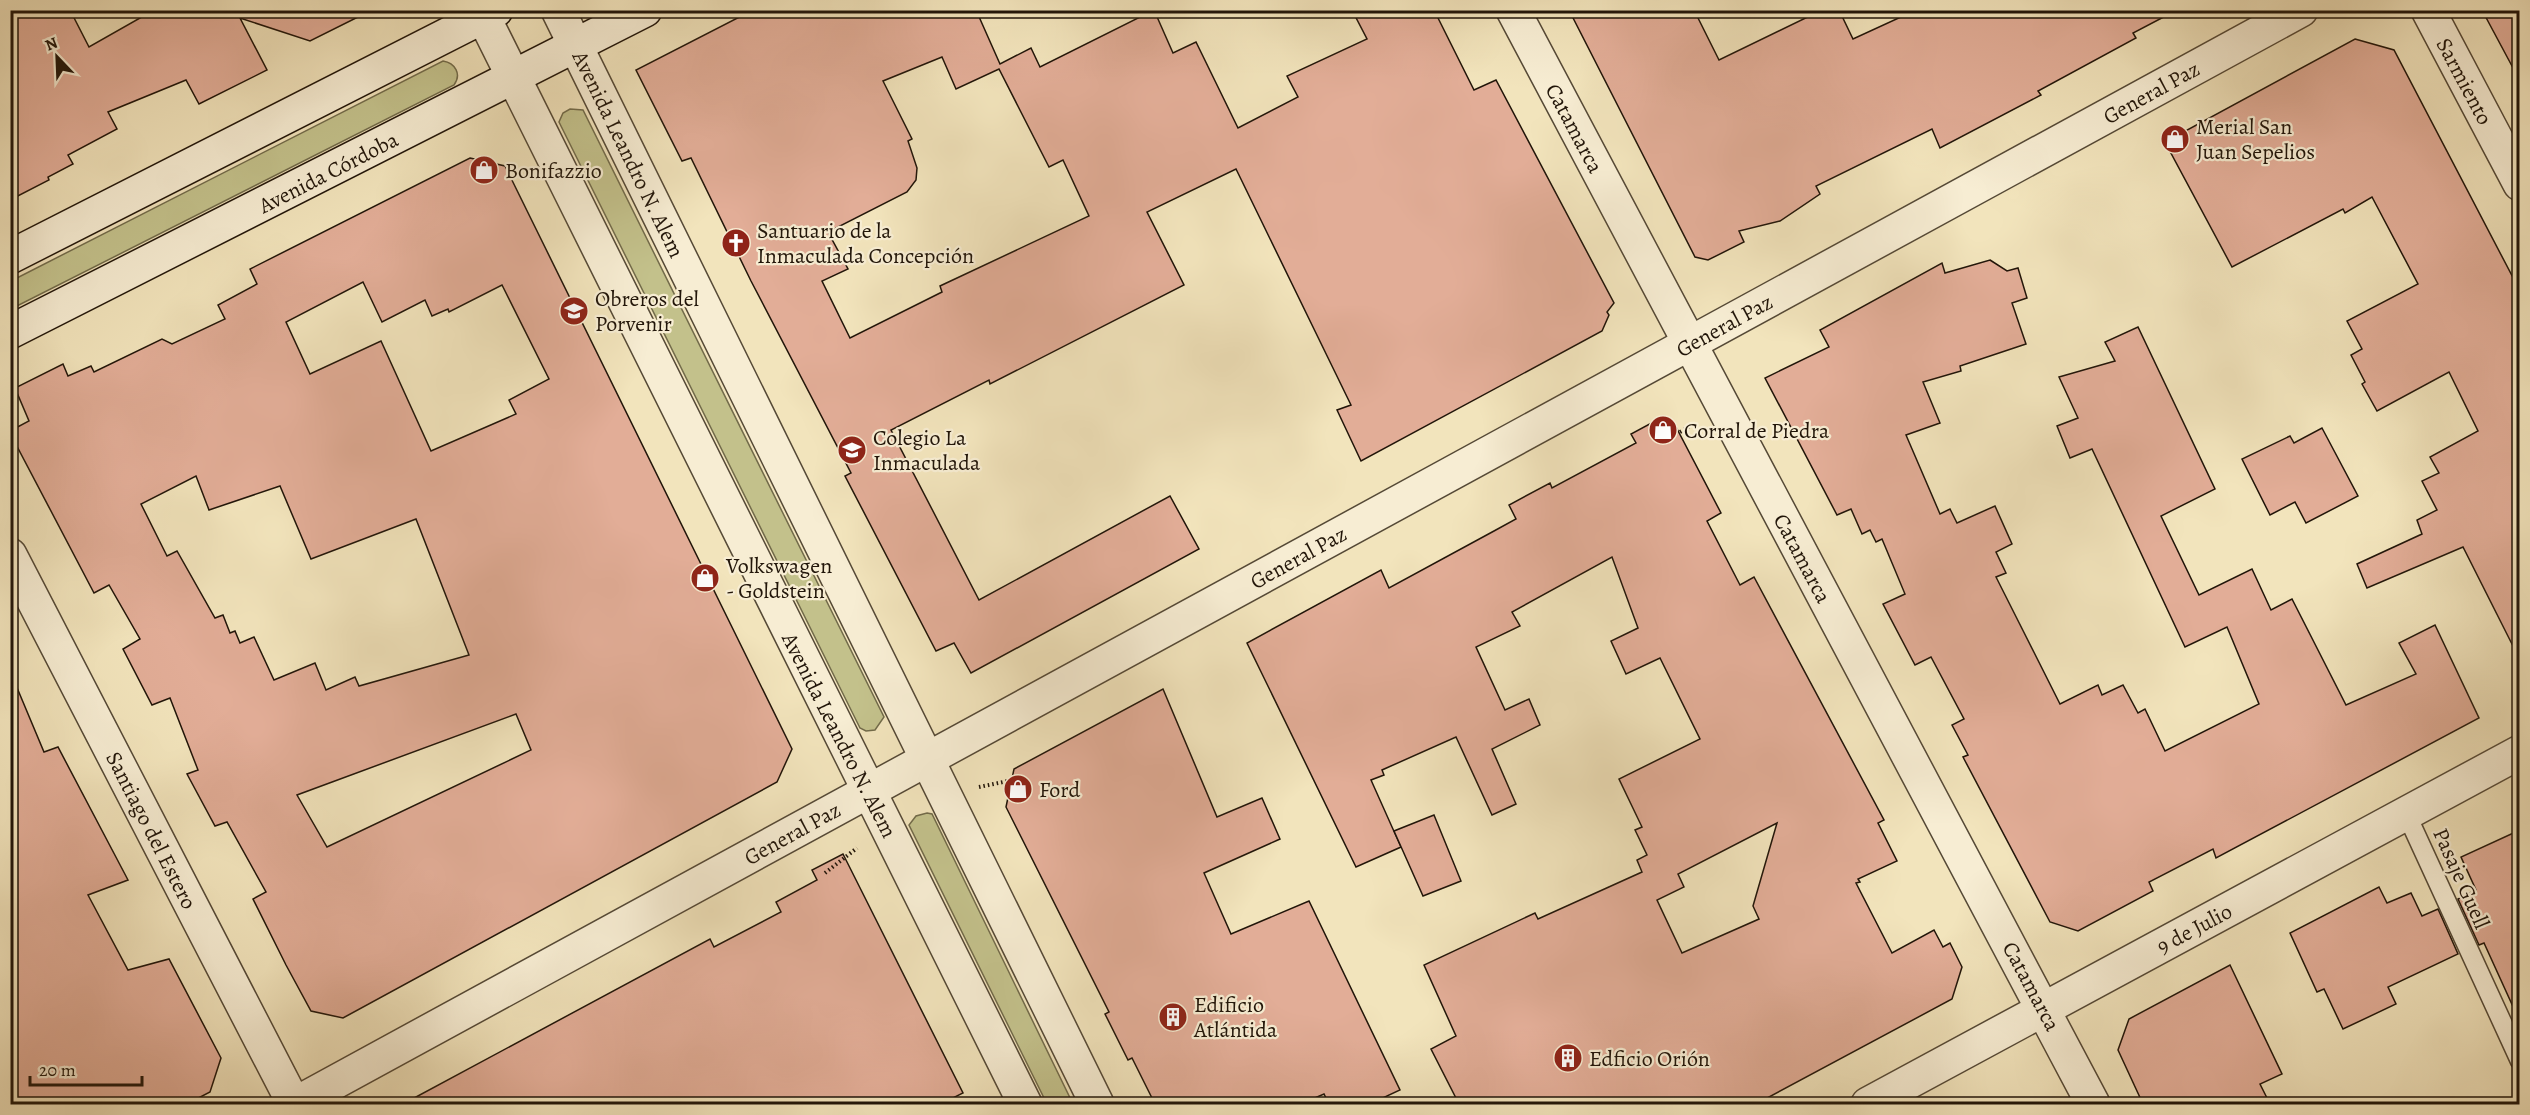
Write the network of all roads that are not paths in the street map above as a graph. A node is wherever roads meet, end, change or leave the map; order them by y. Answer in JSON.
{"nodes":[{"id":1,"x":558,"y":10,"type":"edge"},
{"id":2,"x":645,"y":10,"type":"edge"},
{"id":3,"x":1513,"y":10,"type":"edge"},
{"id":4,"x":2301,"y":10,"type":"edge"},
{"id":5,"x":2428,"y":10,"type":"edge"},
{"id":6,"x":487,"y":13,"type":"edge"},
{"id":7,"x":575,"y":46,"type":"junction"},
{"id":8,"x":513,"y":78,"type":"junction"},
{"id":9,"x":2520,"y":184,"type":"edge"},
{"id":10,"x":10,"y":257,"type":"edge"},
{"id":11,"x":10,"y":332,"type":"edge"},
{"id":12,"x":1689,"y":344,"type":"junction"},
{"id":13,"x":10,"y":555,"type":"edge"},
{"id":14,"x":2520,"y":752,"type":"edge"},
{"id":15,"x":928,"y":759,"type":"junction"},
{"id":16,"x":868,"y":792,"type":"junction"},
{"id":17,"x":2406,"y":813,"type":"junction"},
{"id":18,"x":2044,"y":1009,"type":"junction"},
{"id":19,"x":2520,"y":1061,"type":"edge"},
{"id":20,"x":294,"y":1104,"type":"edge"},
{"id":21,"x":1024,"y":1104,"type":"edge"},
{"id":22,"x":1097,"y":1104,"type":"edge"},
{"id":23,"x":1868,"y":1104,"type":"edge"},
{"id":24,"x":2093,"y":1104,"type":"edge"}],
"edges":[{"from":1,"to":7,"type":"street","name":"Avenida Leandro N. Alem"},
{"from":2,"to":7,"type":"street","name":"Avenida Córdoba"},
{"from":3,"to":12,"type":"street","name":"Catamarca"},
{"from":4,"to":12,"type":"street","name":"General Paz"},
{"from":5,"to":9,"type":"street","name":"Sarmiento"},
{"from":6,"to":8,"type":"street","name":"Avenida Leandro N. Alem"},
{"from":6,"to":10,"type":"street"},
{"from":7,"to":8,"type":"street","name":"Avenida Córdoba"},
{"from":7,"to":15,"type":"street","name":"Avenida Leandro N. Alem"},
{"from":8,"to":11,"type":"street","name":"Avenida Córdoba"},
{"from":8,"to":16,"type":"street","name":"Avenida Leandro N. Alem"},
{"from":12,"to":15,"type":"street","name":"General Paz"},
{"from":12,"to":18,"type":"street","name":"Catamarca"},
{"from":13,"to":20,"type":"street","name":"Santiago del Estero"},
{"from":14,"to":17,"type":"street","name":"9 de Julio"},
{"from":15,"to":16,"type":"street","name":"General Paz"},
{"from":15,"to":22,"type":"street","name":"Avenida Leandro N. Alem"},
{"from":16,"to":20,"type":"street","name":"General Paz"},
{"from":16,"to":21,"type":"street","name":"Avenida Leandro N. Alem"},
{"from":17,"to":18,"type":"street","name":"9 de Julio"},
{"from":17,"to":19,"type":"lane","name":"Pasaje Guell"},
{"from":18,"to":23,"type":"street","name":"9 de Julio"},
{"from":18,"to":24,"type":"street","name":"Catamarca"}]}
